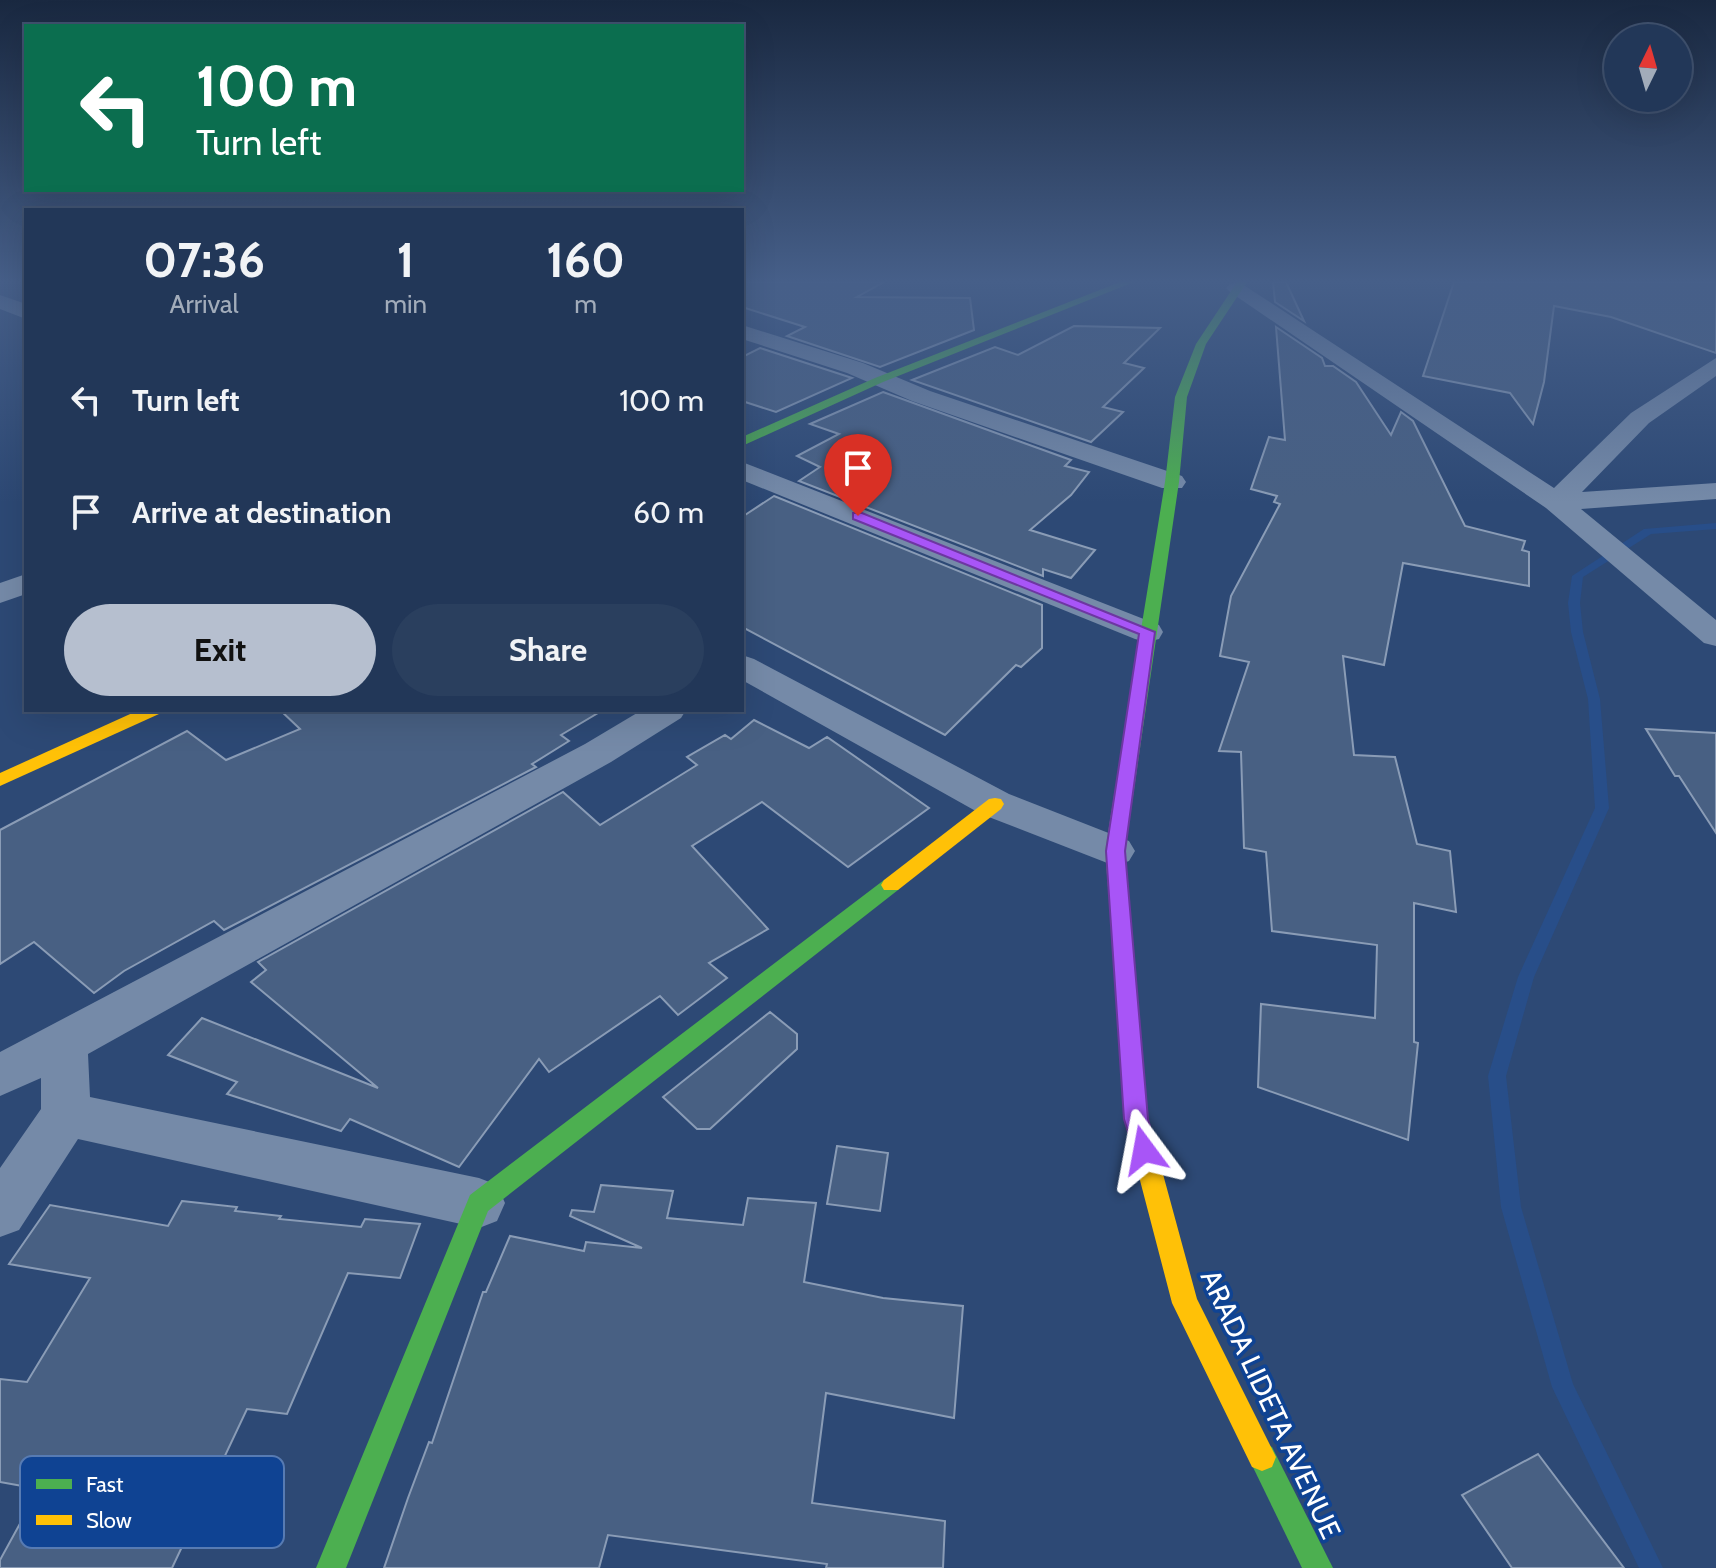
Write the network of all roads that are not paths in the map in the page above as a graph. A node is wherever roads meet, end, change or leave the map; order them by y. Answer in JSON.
{"nodes":[{"id":1,"x":815,"y":355,"type":"edge"},
{"id":2,"x":942,"y":355,"type":"edge"},
{"id":3,"x":1197,"y":355,"type":"edge"},
{"id":4,"x":1342,"y":355,"type":"edge"},
{"id":5,"x":1716,"y":365,"type":"edge"},
{"id":6,"x":879,"y":380,"type":"junction"},
{"id":7,"x":744,"y":441,"type":"edge"},
{"id":8,"x":744,"y":471,"type":"edge"},
{"id":9,"x":1172,"y":482,"type":"junction"},
{"id":10,"x":1716,"y":491,"type":"edge"},
{"id":11,"x":1556,"y":502,"type":"junction"},
{"id":12,"x":24,"y":584,"type":"edge"},
{"id":13,"x":0,"y":594,"type":"edge"},
{"id":14,"x":1147,"y":632,"type":"junction"},
{"id":15,"x":1716,"y":636,"type":"edge"},
{"id":16,"x":744,"y":667,"type":"edge"},
{"id":17,"x":149,"y":712,"type":"edge"},
{"id":18,"x":665,"y":712,"type":"edge"},
{"id":19,"x":0,"y":780,"type":"edge"},
{"id":20,"x":995,"y":804,"type":"junction"},
{"id":21,"x":1115,"y":851,"type":"junction"},
{"id":22,"x":64,"y":1044,"type":"junction"},
{"id":23,"x":0,"y":1075,"type":"edge"},
{"id":24,"x":66,"y":1114,"type":"junction"},
{"id":25,"x":479,"y":1203,"type":"junction"},
{"id":26,"x":0,"y":1212,"type":"edge"},
{"id":27,"x":331,"y":1568,"type":"edge"},
{"id":28,"x":1318,"y":1568,"type":"edge"}],
"edges":[{"from":1,"to":6,"type":"street"},
{"from":2,"to":6,"type":"main road"},
{"from":3,"to":9,"type":"main road","name":"ARADA LIDETA AVENUE"},
{"from":4,"to":11,"type":"street"},
{"from":5,"to":11,"type":"street"},
{"from":6,"to":7,"type":"main road"},
{"from":6,"to":9,"type":"street"},
{"from":8,"to":14,"type":"street"},
{"from":9,"to":14,"type":"main road","name":"ARADA LIDETA AVENUE"},
{"from":10,"to":11,"type":"street"},
{"from":11,"to":15,"type":"street"},
{"from":12,"to":13,"type":"street"},
{"from":14,"to":21,"type":"main road","name":"ARADA LIDETA AVENUE"},
{"from":16,"to":20,"type":"street"},
{"from":17,"to":19,"type":"main road"},
{"from":18,"to":22,"type":"street"},
{"from":20,"to":21,"type":"street"},
{"from":20,"to":25,"type":"main road"},
{"from":21,"to":28,"type":"main road","name":"ARADA LIDETA AVENUE"},
{"from":22,"to":23,"type":"street"},
{"from":22,"to":24,"type":"street"},
{"from":24,"to":25,"type":"street"},
{"from":24,"to":26,"type":"street"},
{"from":25,"to":27,"type":"main road"}]}
